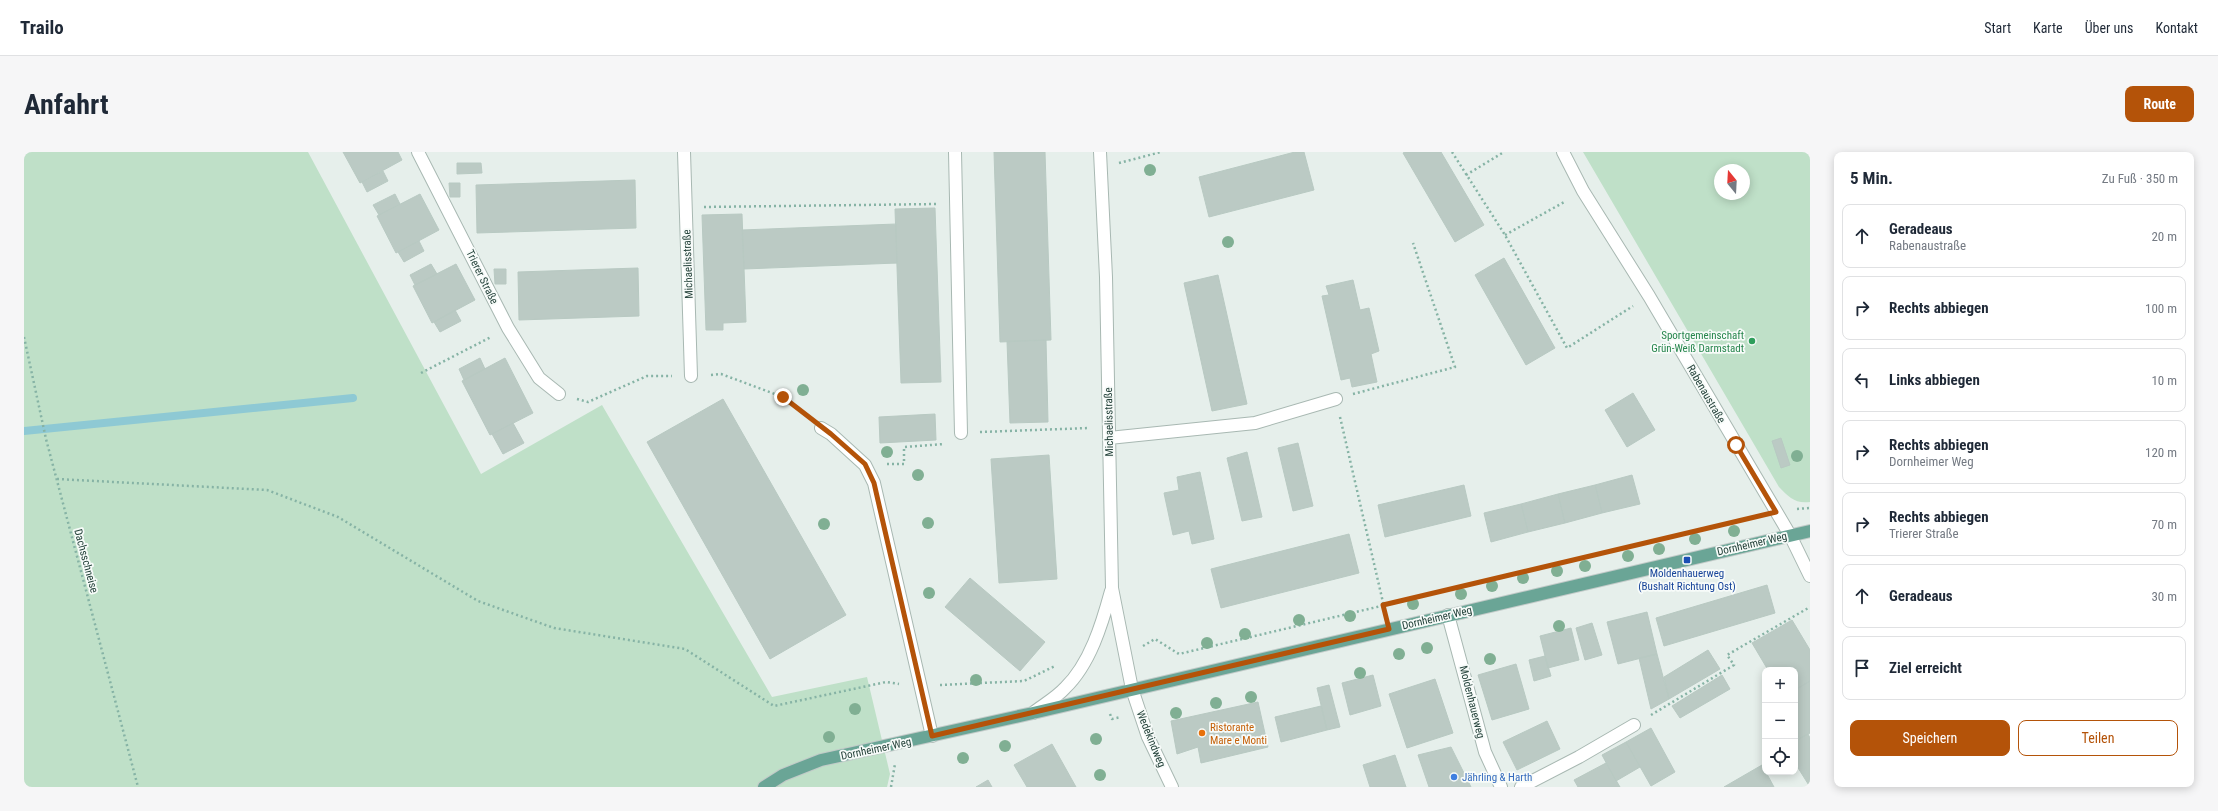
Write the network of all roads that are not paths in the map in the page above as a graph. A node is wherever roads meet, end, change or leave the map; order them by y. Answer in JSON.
{"nodes":[{"id":1,"x":418,"y":152,"type":"edge"},
{"id":2,"x":684,"y":152,"type":"edge"},
{"id":3,"x":955,"y":152,"type":"edge"},
{"id":4,"x":1100,"y":152,"type":"edge"},
{"id":5,"x":1563,"y":152,"type":"edge"},
{"id":6,"x":691,"y":376,"type":"road end"},
{"id":7,"x":559,"y":394,"type":"road end"},
{"id":8,"x":1336,"y":399,"type":"road end"},
{"id":9,"x":821,"y":428,"type":"road end"},
{"id":10,"x":1109,"y":432,"type":"junction"},
{"id":11,"x":961,"y":433,"type":"road end"},
{"id":12,"x":1810,"y":531,"type":"edge"},
{"id":13,"x":1790,"y":536,"type":"junction"},
{"id":14,"x":1810,"y":576,"type":"edge"},
{"id":15,"x":1112,"y":588,"type":"junction"},
{"id":16,"x":1448,"y":615,"type":"junction"},
{"id":17,"x":1132,"y":689,"type":"junction"},
{"id":18,"x":1033,"y":713,"type":"junction"},
{"id":19,"x":1634,"y":726,"type":"road end"},
{"id":20,"x":932,"y":736,"type":"junction"},
{"id":21,"x":764,"y":787,"type":"edge"},
{"id":22,"x":1172,"y":787,"type":"edge"},
{"id":23,"x":1501,"y":787,"type":"edge"},
{"id":24,"x":1521,"y":787,"type":"edge"}],
"edges":[{"from":1,"to":7,"type":"street","name":"Trierer Straße"},
{"from":2,"to":6,"type":"street","name":"Michaelisstraße"},
{"from":3,"to":11,"type":"street"},
{"from":4,"to":10,"type":"street","name":"Michaelisstraße"},
{"from":5,"to":13,"type":"street","name":"Rabenaustraße"},
{"from":8,"to":10,"type":"street"},
{"from":9,"to":20,"type":"street"},
{"from":10,"to":15,"type":"street","name":"Michaelisstraße"},
{"from":12,"to":13,"type":"main road","name":"Dornheimer Weg"},
{"from":13,"to":14,"type":"street","name":"Rabenaustraße"},
{"from":13,"to":16,"type":"main road","name":"Dornheimer Weg"},
{"from":15,"to":17,"type":"street","name":"Michaelisstraße"},
{"from":15,"to":18,"type":"street"},
{"from":16,"to":17,"type":"main road","name":"Dornheimer Weg"},
{"from":16,"to":23,"type":"street","name":"Moldenhauerweg"},
{"from":17,"to":18,"type":"main road","name":"Dornheimer Weg"},
{"from":17,"to":22,"type":"street","name":"Wedekindweg"},
{"from":18,"to":20,"type":"main road","name":"Dornheimer Weg"},
{"from":19,"to":24,"type":"street"},
{"from":20,"to":21,"type":"main road","name":"Dornheimer Weg"}]}
